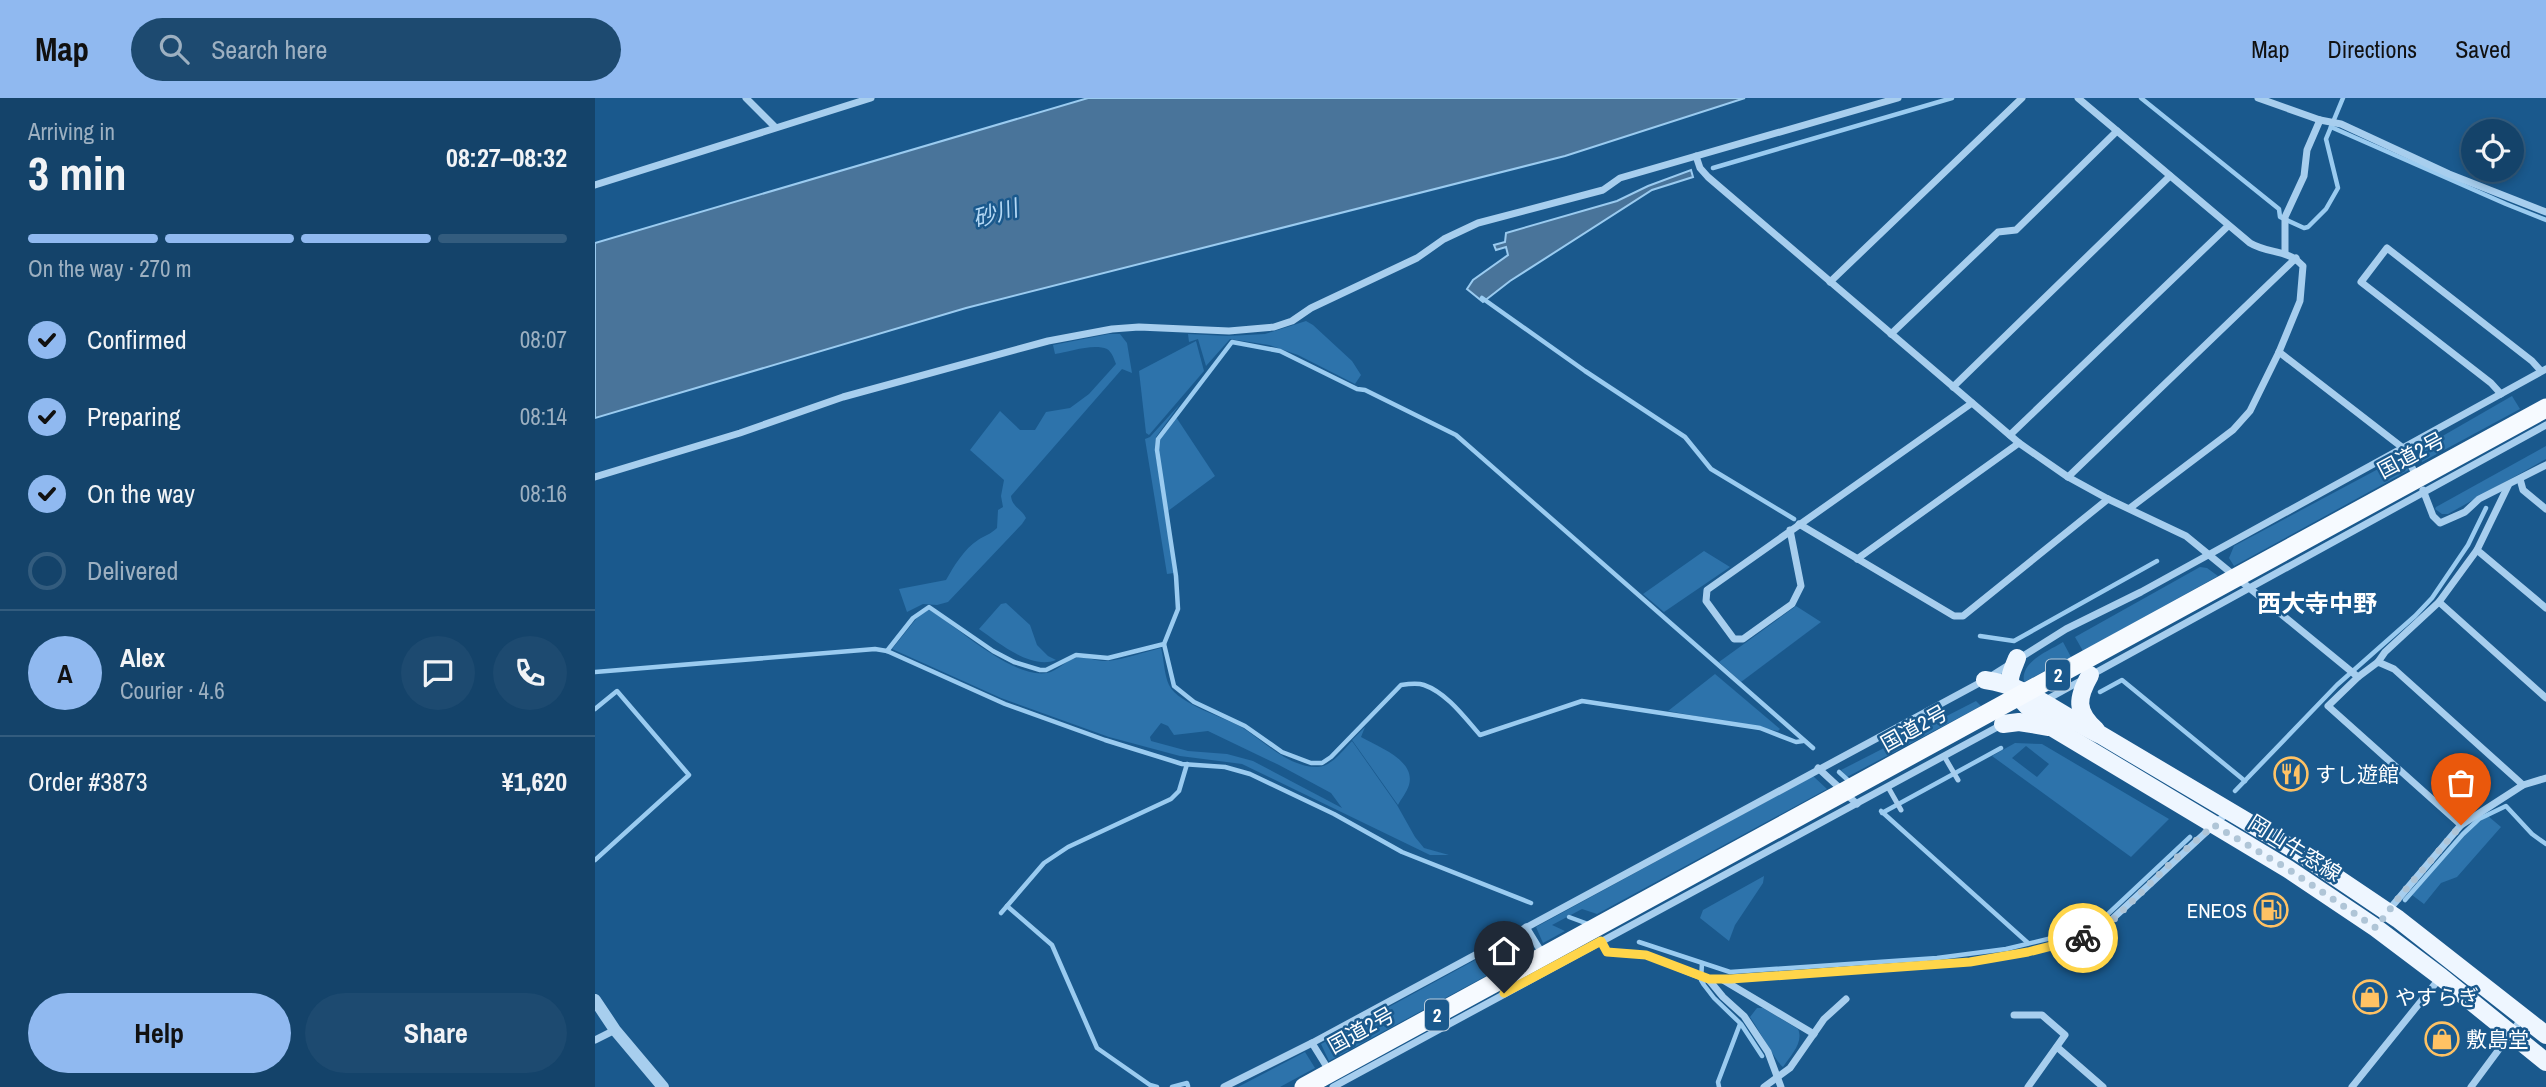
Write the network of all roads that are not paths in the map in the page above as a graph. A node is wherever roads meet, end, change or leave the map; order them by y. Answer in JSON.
{"nodes":[{"id":1,"x":745,"y":98,"type":"edge"},
{"id":2,"x":871,"y":98,"type":"edge"},
{"id":3,"x":1898,"y":98,"type":"edge"},
{"id":4,"x":2022,"y":98,"type":"edge"},
{"id":5,"x":2078,"y":98,"type":"edge"},
{"id":6,"x":2258,"y":98,"type":"edge"},
{"id":7,"x":2320,"y":120,"type":"junction"},
{"id":8,"x":775,"y":127,"type":"junction"},
{"id":9,"x":2117,"y":131,"type":"junction"},
{"id":10,"x":1696,"y":156,"type":"junction"},
{"id":11,"x":2170,"y":176,"type":"junction"},
{"id":12,"x":595,"y":185,"type":"edge"},
{"id":13,"x":2546,"y":212,"type":"edge"},
{"id":14,"x":2228,"y":226,"type":"junction"},
{"id":15,"x":2285,"y":252,"type":"junction"},
{"id":16,"x":2296,"y":258,"type":"junction"},
{"id":17,"x":1830,"y":282,"type":"junction"},
{"id":18,"x":1891,"y":334,"type":"junction"},
{"id":19,"x":2279,"y":352,"type":"junction"},
{"id":20,"x":2544,"y":370,"type":"edge"},
{"id":21,"x":1953,"y":387,"type":"junction"},
{"id":22,"x":2501,"y":394,"type":"junction"},
{"id":23,"x":1972,"y":403,"type":"junction"},
{"id":24,"x":2546,"y":408,"type":"edge"},
{"id":25,"x":2546,"y":425,"type":"edge"},
{"id":26,"x":2010,"y":435,"type":"junction"},
{"id":27,"x":2019,"y":443,"type":"junction"},
{"id":28,"x":2403,"y":448,"type":"junction"},
{"id":29,"x":2546,"y":465,"type":"edge"},
{"id":30,"x":595,"y":477,"type":"edge"},
{"id":31,"x":2068,"y":477,"type":"junction"},
{"id":32,"x":2520,"y":480,"type":"junction"},
{"id":33,"x":2508,"y":486,"type":"junction"},
{"id":34,"x":2424,"y":492,"type":"junction"},
{"id":35,"x":2108,"y":499,"type":"junction"},
{"id":36,"x":2130,"y":508,"type":"junction"},
{"id":37,"x":2546,"y":509,"type":"edge"},
{"id":38,"x":1799,"y":524,"type":"junction"},
{"id":39,"x":1790,"y":530,"type":"junction"},
{"id":40,"x":2477,"y":550,"type":"junction"},
{"id":41,"x":2208,"y":554,"type":"junction"},
{"id":42,"x":1857,"y":559,"type":"junction"},
{"id":43,"x":2250,"y":589,"type":"junction"},
{"id":44,"x":2439,"y":602,"type":"junction"},
{"id":45,"x":2546,"y":608,"type":"edge"},
{"id":46,"x":2017,"y":658,"type":"junction"},
{"id":47,"x":2378,"y":662,"type":"junction"},
{"id":48,"x":2354,"y":673,"type":"junction"},
{"id":49,"x":2090,"y":675,"type":"junction"},
{"id":50,"x":1985,"y":680,"type":"junction"},
{"id":51,"x":2013,"y":686,"type":"junction"},
{"id":52,"x":2546,"y":698,"type":"edge"},
{"id":53,"x":2036,"y":706,"type":"junction"},
{"id":54,"x":2003,"y":724,"type":"junction"},
{"id":55,"x":2053,"y":728,"type":"junction"},
{"id":56,"x":2101,"y":735,"type":"junction"},
{"id":57,"x":1944,"y":756,"type":"junction"},
{"id":58,"x":1818,"y":768,"type":"junction"},
{"id":59,"x":1956,"y":776,"type":"dead end"},
{"id":60,"x":2546,"y":778,"type":"edge"},
{"id":61,"x":2523,"y":785,"type":"junction"},
{"id":62,"x":1888,"y":787,"type":"junction"},
{"id":63,"x":2211,"y":799,"type":"junction"},
{"id":64,"x":1857,"y":804,"type":"junction"},
{"id":65,"x":1899,"y":806,"type":"dead end"},
{"id":66,"x":2229,"y":810,"type":"junction"},
{"id":67,"x":2206,"y":820,"type":"junction"},
{"id":68,"x":2461,"y":825,"type":"junction"},
{"id":69,"x":2387,"y":912,"type":"junction"},
{"id":70,"x":1526,"y":927,"type":"junction"},
{"id":71,"x":2376,"y":928,"type":"junction"},
{"id":72,"x":1601,"y":941,"type":"junction"},
{"id":73,"x":1551,"y":968,"type":"junction"},
{"id":74,"x":2441,"y":977,"type":"junction"},
{"id":75,"x":1704,"y":978,"type":"junction"},
{"id":76,"x":1722,"y":979,"type":"junction"},
{"id":77,"x":1846,"y":999,"type":"dead end"},
{"id":78,"x":595,"y":1000,"type":"edge"},
{"id":79,"x":2014,"y":1015,"type":"dead end"},
{"id":80,"x":2523,"y":1017,"type":"junction"},
{"id":81,"x":615,"y":1030,"type":"junction"},
{"id":82,"x":1814,"y":1034,"type":"junction"},
{"id":83,"x":2512,"y":1034,"type":"junction"},
{"id":84,"x":2546,"y":1035,"type":"edge"},
{"id":85,"x":595,"y":1040,"type":"edge"},
{"id":86,"x":1312,"y":1042,"type":"junction"},
{"id":87,"x":2057,"y":1047,"type":"junction"},
{"id":88,"x":2546,"y":1062,"type":"edge"},
{"id":89,"x":1776,"y":1077,"type":"junction"},
{"id":90,"x":1336,"y":1086,"type":"edge"},
{"id":91,"x":663,"y":1087,"type":"edge"},
{"id":92,"x":1224,"y":1087,"type":"edge"},
{"id":93,"x":1304,"y":1087,"type":"edge"},
{"id":94,"x":1764,"y":1087,"type":"edge"},
{"id":95,"x":1781,"y":1087,"type":"edge"},
{"id":96,"x":2028,"y":1087,"type":"edge"},
{"id":97,"x":2102,"y":1087,"type":"edge"},
{"id":98,"x":2352,"y":1087,"type":"edge"},
{"id":99,"x":2471,"y":1087,"type":"edge"}],
"edges":[{"from":1,"to":8,"type":"street"},
{"from":2,"to":8,"type":"street"},
{"from":3,"to":10,"type":"street"},
{"from":4,"to":17,"type":"street"},
{"from":5,"to":9,"type":"street"},
{"from":6,"to":7,"type":"street"},
{"from":7,"to":13,"type":"street"},
{"from":7,"to":15,"type":"street"},
{"from":8,"to":12,"type":"street"},
{"from":9,"to":11,"type":"street"},
{"from":9,"to":18,"type":"street"},
{"from":10,"to":17,"type":"street"},
{"from":10,"to":30,"type":"street"},
{"from":11,"to":14,"type":"street"},
{"from":11,"to":21,"type":"street"},
{"from":14,"to":15,"type":"street"},
{"from":14,"to":26,"type":"street"},
{"from":15,"to":16,"type":"street"},
{"from":16,"to":19,"type":"street"},
{"from":16,"to":31,"type":"street"},
{"from":17,"to":18,"type":"street"},
{"from":18,"to":21,"type":"street"},
{"from":19,"to":28,"type":"street"},
{"from":19,"to":36,"type":"street"},
{"from":20,"to":22,"type":"street"},
{"from":20,"to":22,"type":"street"},
{"from":21,"to":23,"type":"street"},
{"from":22,"to":28,"type":"street"},
{"from":23,"to":26,"type":"street"},
{"from":23,"to":38,"type":"street"},
{"from":24,"to":93,"type":"highway","name":"国道2号","number":"2","bridge":true},
{"from":25,"to":34,"type":"street"},
{"from":26,"to":27,"type":"street"},
{"from":27,"to":31,"type":"street"},
{"from":27,"to":42,"type":"street"},
{"from":28,"to":34,"type":"street"},
{"from":28,"to":41,"type":"street"},
{"from":29,"to":32,"type":"street"},
{"from":31,"to":35,"type":"street"},
{"from":32,"to":33,"type":"street"},
{"from":32,"to":37,"type":"street"},
{"from":33,"to":34,"type":"street"},
{"from":33,"to":40,"type":"street"},
{"from":34,"to":43,"type":"street"},
{"from":35,"to":36,"type":"street"},
{"from":35,"to":42,"type":"street"},
{"from":36,"to":41,"type":"street"},
{"from":38,"to":39,"type":"street"},
{"from":38,"to":42,"type":"street"},
{"from":39,"to":39,"type":"street"},
{"from":40,"to":44,"type":"street"},
{"from":40,"to":45,"type":"street"},
{"from":41,"to":43,"type":"street"},
{"from":41,"to":46,"type":"street"},
{"from":43,"to":48,"type":"street"},
{"from":43,"to":49,"type":"street"},
{"from":44,"to":47,"type":"street"},
{"from":44,"to":52,"type":"street"},
{"from":46,"to":50,"type":"street"},
{"from":46,"to":51,"type":"main road"},
{"from":47,"to":48,"type":"street"},
{"from":47,"to":61,"type":"street"},
{"from":48,"to":68,"type":"street"},
{"from":49,"to":53,"type":"street"},
{"from":49,"to":56,"type":"main road"},
{"from":50,"to":51,"type":"main road","name":"岡山牛窓線"},
{"from":50,"to":58,"type":"street"},
{"from":51,"to":53,"type":"main road","name":"岡山牛窓線"},
{"from":53,"to":54,"type":"street"},
{"from":53,"to":55,"type":"main road","name":"岡山牛窓線"},
{"from":53,"to":56,"type":"main road","name":"岡山牛窓線"},
{"from":54,"to":55,"type":"main road"},
{"from":54,"to":57,"type":"street"},
{"from":55,"to":67,"type":"main road","name":"岡山牛窓線"},
{"from":56,"to":63,"type":"main road","name":"岡山牛窓線"},
{"from":57,"to":59,"type":"lane"},
{"from":57,"to":62,"type":"street"},
{"from":58,"to":64,"type":"street"},
{"from":58,"to":70,"type":"street"},
{"from":60,"to":61,"type":"street"},
{"from":61,"to":68,"type":"street"},
{"from":62,"to":64,"type":"street"},
{"from":62,"to":65,"type":"lane"},
{"from":63,"to":66,"type":"main road","name":"岡山牛窓線"},
{"from":63,"to":67,"type":"street"},
{"from":64,"to":72,"type":"street"},
{"from":66,"to":67,"type":"street"},
{"from":66,"to":69,"type":"main road","name":"岡山牛窓線"},
{"from":67,"to":71,"type":"main road","name":"岡山牛窓線"},
{"from":67,"to":76,"type":"street"},
{"from":68,"to":69,"type":"street"},
{"from":69,"to":71,"type":"street"},
{"from":69,"to":80,"type":"main road","name":"岡山牛窓線"},
{"from":70,"to":73,"type":"street"},
{"from":70,"to":86,"type":"street"},
{"from":71,"to":74,"type":"main road","name":"岡山牛窓線"},
{"from":72,"to":73,"type":"street"},
{"from":72,"to":75,"type":"street"},
{"from":73,"to":90,"type":"street"},
{"from":74,"to":83,"type":"main road","name":"岡山牛窓線"},
{"from":74,"to":98,"type":"street"},
{"from":75,"to":76,"type":"street"},
{"from":75,"to":89,"type":"street"},
{"from":76,"to":82,"type":"street"},
{"from":77,"to":82,"type":"street"},
{"from":78,"to":81,"type":"street"},
{"from":79,"to":87,"type":"street"},
{"from":80,"to":83,"type":"street"},
{"from":80,"to":84,"type":"main road","name":"岡山牛窓線"},
{"from":81,"to":85,"type":"street"},
{"from":81,"to":91,"type":"street"},
{"from":82,"to":89,"type":"street"},
{"from":83,"to":88,"type":"main road","name":"岡山牛窓線"},
{"from":83,"to":99,"type":"street"},
{"from":86,"to":90,"type":"street"},
{"from":86,"to":92,"type":"street"},
{"from":87,"to":96,"type":"street"},
{"from":87,"to":97,"type":"street"},
{"from":89,"to":94,"type":"street"},
{"from":89,"to":95,"type":"street"}]}
